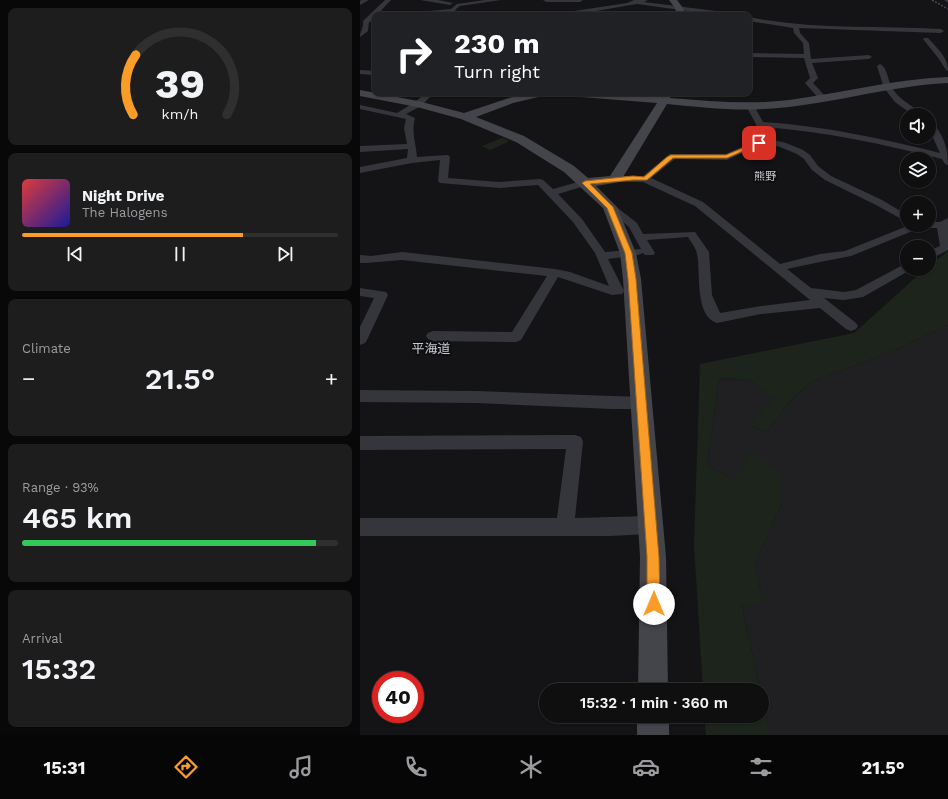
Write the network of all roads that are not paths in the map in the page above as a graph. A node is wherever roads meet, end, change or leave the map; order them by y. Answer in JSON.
{"nodes":[{"id":1,"x":366,"y":0,"type":"edge"},
{"id":2,"x":388,"y":0,"type":"edge"},
{"id":3,"x":423,"y":0,"type":"edge"},
{"id":4,"x":498,"y":0,"type":"edge"},
{"id":5,"x":546,"y":0,"type":"edge"},
{"id":6,"x":580,"y":0,"type":"edge"},
{"id":7,"x":626,"y":0,"type":"edge"},
{"id":8,"x":644,"y":0,"type":"edge"},
{"id":9,"x":360,"y":3,"type":"edge"},
{"id":10,"x":470,"y":3,"type":"edge"},
{"id":11,"x":635,"y":3,"type":"junction"},
{"id":12,"x":677,"y":8,"type":"edge"},
{"id":13,"x":590,"y":11,"type":"joint"},
{"id":14,"x":376,"y":12,"type":"edge"},
{"id":15,"x":452,"y":12,"type":"edge"},
{"id":16,"x":583,"y":12,"type":"edge"},
{"id":17,"x":708,"y":12,"type":"edge"},
{"id":18,"x":752,"y":19,"type":"edge"},
{"id":19,"x":368,"y":20,"type":"edge"},
{"id":20,"x":886,"y":22,"type":"dead end"},
{"id":21,"x":796,"y":26,"type":"junction"},
{"id":22,"x":896,"y":30,"type":"junction"},
{"id":23,"x":941,"y":31,"type":"dead end"},
{"id":24,"x":363,"y":35,"type":"edge"},
{"id":25,"x":926,"y":40,"type":"dead end"},
{"id":26,"x":752,"y":55,"type":"edge"},
{"id":27,"x":869,"y":57,"type":"dead end"},
{"id":28,"x":807,"y":59,"type":"junction"},
{"id":29,"x":880,"y":66,"type":"dead end"},
{"id":30,"x":948,"y":69,"type":"edge"},
{"id":31,"x":360,"y":72,"type":"edge"},
{"id":32,"x":372,"y":73,"type":"edge"},
{"id":33,"x":948,"y":80,"type":"edge"},
{"id":34,"x":887,"y":86,"type":"junction"},
{"id":35,"x":360,"y":93,"type":"edge"},
{"id":36,"x":372,"y":94,"type":"edge"},
{"id":37,"x":392,"y":96,"type":"edge"},
{"id":38,"x":530,"y":96,"type":"edge"},
{"id":39,"x":641,"y":96,"type":"edge"},
{"id":40,"x":665,"y":97,"type":"edge"},
{"id":41,"x":823,"y":98,"type":"junction"},
{"id":42,"x":424,"y":99,"type":"edge"},
{"id":43,"x":750,"y":106,"type":"junction"},
{"id":44,"x":360,"y":107,"type":"edge"},
{"id":45,"x":909,"y":108,"type":"edge"},
{"id":46,"x":399,"y":115,"type":"junction"},
{"id":47,"x":465,"y":117,"type":"junction"},
{"id":48,"x":760,"y":124,"type":"junction"},
{"id":49,"x":936,"y":133,"type":"edge"},
{"id":50,"x":762,"y":140,"type":"junction"},
{"id":51,"x":412,"y":146,"type":"junction"},
{"id":52,"x":360,"y":149,"type":"edge"},
{"id":53,"x":947,"y":159,"type":"edge"},
{"id":54,"x":412,"y":160,"type":"junction"},
{"id":55,"x":360,"y":170,"type":"edge"},
{"id":56,"x":615,"y":179,"type":"junction"},
{"id":57,"x":645,"y":179,"type":"junction"},
{"id":58,"x":585,"y":183,"type":"junction"},
{"id":59,"x":552,"y":193,"type":"junction"},
{"id":60,"x":610,"y":207,"type":"junction"},
{"id":61,"x":900,"y":214,"type":"edge"},
{"id":62,"x":945,"y":223,"type":"edge"},
{"id":63,"x":640,"y":237,"type":"junction"},
{"id":64,"x":936,"y":252,"type":"edge"},
{"id":65,"x":628,"y":253,"type":"junction"},
{"id":66,"x":601,"y":256,"type":"junction"},
{"id":67,"x":360,"y":259,"type":"edge"},
{"id":68,"x":778,"y":268,"type":"junction"},
{"id":69,"x":900,"y":272,"type":"edge"},
{"id":70,"x":555,"y":273,"type":"junction"},
{"id":71,"x":360,"y":292,"type":"edge"},
{"id":72,"x":810,"y":292,"type":"junction"},
{"id":73,"x":824,"y":303,"type":"junction"},
{"id":74,"x":851,"y":326,"type":"dead end"},
{"id":75,"x":433,"y":336,"type":"dead end"},
{"id":76,"x":360,"y":340,"type":"edge"},
{"id":77,"x":360,"y":396,"type":"edge"},
{"id":78,"x":641,"y":402,"type":"junction"},
{"id":79,"x":360,"y":443,"type":"edge"},
{"id":80,"x":650,"y":525,"type":"junction"},
{"id":81,"x":360,"y":526,"type":"edge"},
{"id":82,"x":566,"y":527,"type":"junction"},
{"id":83,"x":653,"y":683,"type":"edge"},
{"id":84,"x":653,"y":723,"type":"edge"},
{"id":85,"x":653,"y":735,"type":"edge"}],
"edges":[{"from":1,"to":9,"type":"street"},
{"from":2,"to":14,"type":"street"},
{"from":3,"to":10,"type":"street"},
{"from":4,"to":10,"type":"street"},
{"from":5,"to":6,"type":"street"},
{"from":7,"to":11,"type":"street"},
{"from":8,"to":11,"type":"street"},
{"from":10,"to":15,"type":"street"},
{"from":11,"to":12,"type":"street"},
{"from":11,"to":13,"type":"street"},
{"from":12,"to":17,"type":"street"},
{"from":13,"to":16,"type":"street"},
{"from":18,"to":21,"type":"street"},
{"from":19,"to":24,"type":"street"},
{"from":20,"to":22,"type":"street"},
{"from":21,"to":22,"type":"street"},
{"from":21,"to":28,"type":"street"},
{"from":22,"to":23,"type":"street"},
{"from":25,"to":30,"type":"street"},
{"from":26,"to":28,"type":"street"},
{"from":27,"to":28,"type":"street"},
{"from":28,"to":41,"type":"street"},
{"from":29,"to":34,"type":"street"},
{"from":31,"to":32,"type":"street"},
{"from":33,"to":34,"type":"street"},
{"from":34,"to":41,"type":"street"},
{"from":34,"to":45,"type":"street"},
{"from":35,"to":36,"type":"street"},
{"from":37,"to":42,"type":"street"},
{"from":38,"to":47,"type":"street"},
{"from":39,"to":40,"type":"street"},
{"from":40,"to":43,"type":"street"},
{"from":40,"to":56,"type":"street"},
{"from":41,"to":43,"type":"street"},
{"from":42,"to":46,"type":"street"},
{"from":42,"to":47,"type":"street"},
{"from":43,"to":48,"type":"street"},
{"from":44,"to":46,"type":"street"},
{"from":46,"to":51,"type":"street"},
{"from":47,"to":58,"type":"street"},
{"from":48,"to":50,"type":"street"},
{"from":48,"to":53,"type":"street"},
{"from":49,"to":53,"type":"street"},
{"from":50,"to":57,"type":"street"},
{"from":50,"to":61,"type":"street"},
{"from":51,"to":52,"type":"street"},
{"from":51,"to":54,"type":"street"},
{"from":54,"to":55,"type":"street"},
{"from":54,"to":59,"type":"street"},
{"from":56,"to":57,"type":"street"},
{"from":56,"to":58,"type":"street"},
{"from":57,"to":68,"type":"street"},
{"from":58,"to":59,"type":"street"},
{"from":58,"to":60,"type":"street"},
{"from":59,"to":66,"type":"street"},
{"from":60,"to":63,"type":"street"},
{"from":60,"to":65,"type":"street"},
{"from":62,"to":64,"type":"street"},
{"from":62,"to":68,"type":"street"},
{"from":63,"to":65,"type":"street"},
{"from":63,"to":73,"type":"street"},
{"from":65,"to":66,"type":"street"},
{"from":65,"to":78,"type":"street"},
{"from":66,"to":70,"type":"street"},
{"from":67,"to":70,"type":"street"},
{"from":68,"to":72,"type":"street"},
{"from":69,"to":72,"type":"street"},
{"from":70,"to":75,"type":"street"},
{"from":71,"to":76,"type":"street"},
{"from":72,"to":73,"type":"street"},
{"from":73,"to":74,"type":"street"},
{"from":77,"to":78,"type":"street"},
{"from":78,"to":80,"type":"street"},
{"from":79,"to":82,"type":"street"},
{"from":80,"to":82,"type":"street"},
{"from":80,"to":83,"type":"street"},
{"from":81,"to":82,"type":"street"},
{"from":84,"to":85,"type":"street"}]}
